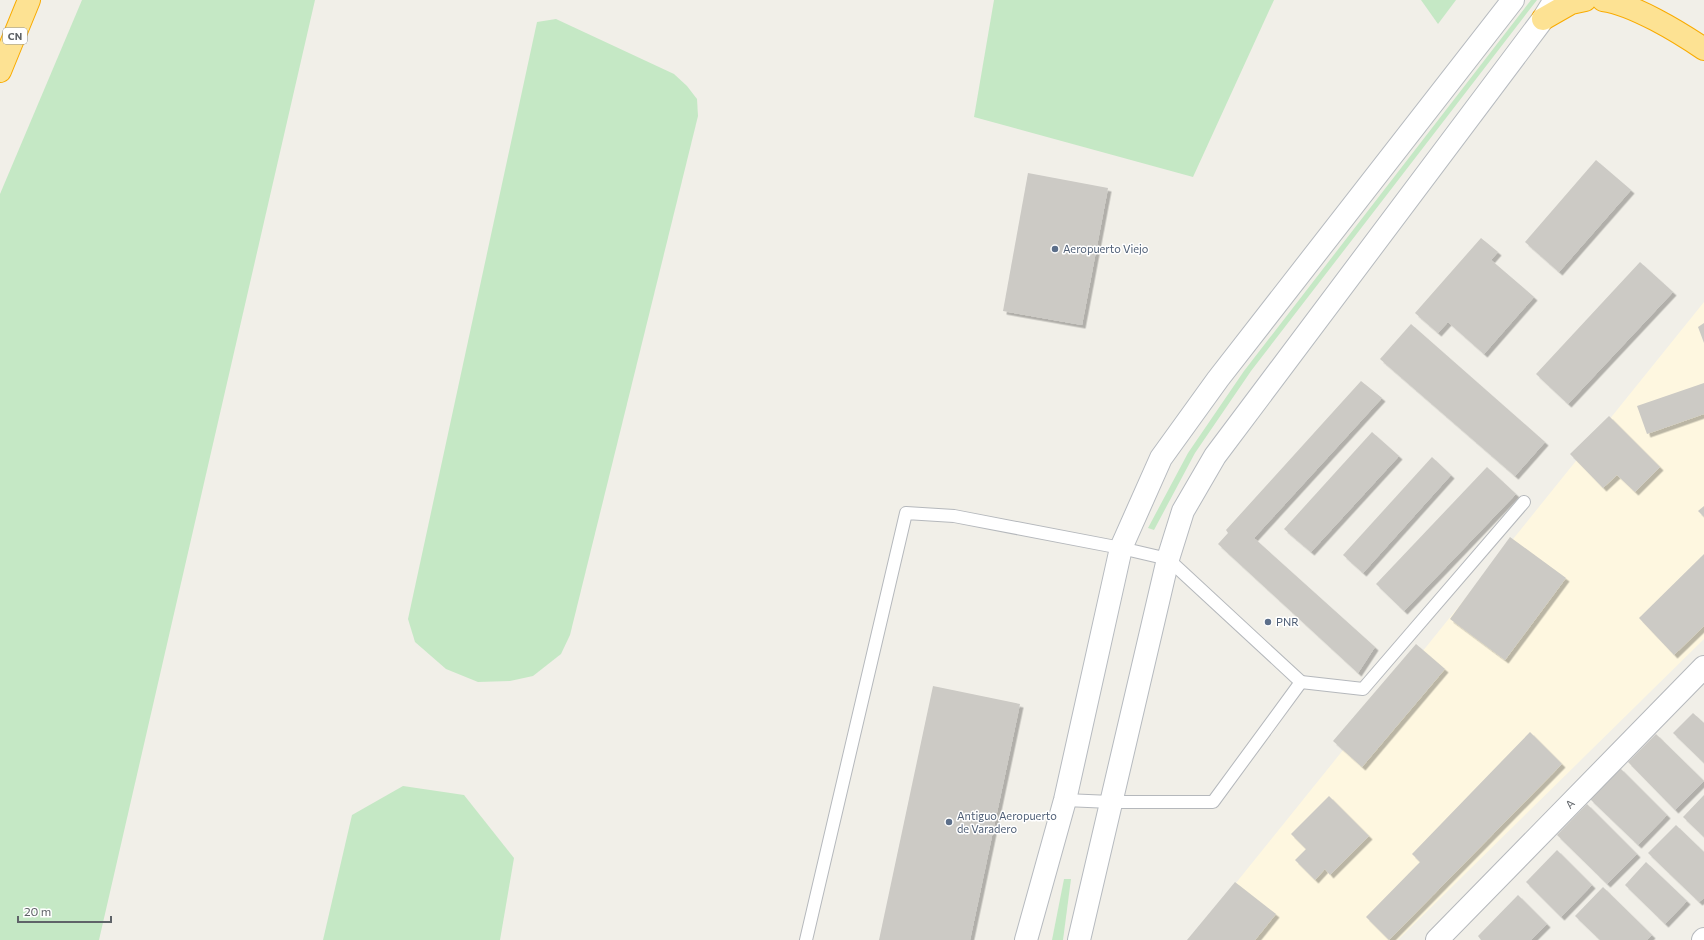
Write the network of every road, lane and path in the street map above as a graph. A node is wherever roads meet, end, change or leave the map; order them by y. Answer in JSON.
{"nodes":[{"id":1,"x":30,"y":0,"type":"edge"},
{"id":2,"x":1514,"y":0,"type":"edge"},
{"id":3,"x":1555,"y":0,"type":"edge"},
{"id":4,"x":1585,"y":0,"type":"edge"},
{"id":5,"x":1603,"y":0,"type":"edge"},
{"id":6,"x":1543,"y":19,"type":"junction"},
{"id":7,"x":1704,"y":49,"type":"edge"},
{"id":8,"x":0,"y":72,"type":"edge"},
{"id":9,"x":1524,"y":502,"type":"dead end"},
{"id":10,"x":1121,"y":548,"type":"junction"},
{"id":11,"x":1168,"y":559,"type":"junction"},
{"id":12,"x":1704,"y":668,"type":"edge"},
{"id":13,"x":1301,"y":682,"type":"junction"},
{"id":14,"x":1065,"y":800,"type":"junction"},
{"id":15,"x":1111,"y":802,"type":"junction"},
{"id":16,"x":806,"y":940,"type":"edge"},
{"id":17,"x":1026,"y":940,"type":"edge"},
{"id":18,"x":1079,"y":940,"type":"edge"},
{"id":19,"x":1437,"y":940,"type":"edge"}],
"edges":[{"from":1,"to":8,"type":"highway","number":"CN"},
{"from":2,"to":10,"type":"street"},
{"from":3,"to":6,"type":"street"},
{"from":4,"to":6,"type":"highway"},
{"from":5,"to":7,"type":"highway"},
{"from":6,"to":11,"type":"street"},
{"from":9,"to":13,"type":"lane"},
{"from":10,"to":11,"type":"lane"},
{"from":10,"to":14,"type":"street"},
{"from":10,"to":16,"type":"lane"},
{"from":11,"to":13,"type":"lane"},
{"from":11,"to":15,"type":"street"},
{"from":12,"to":19,"type":"street","name":"A"},
{"from":13,"to":15,"type":"lane"},
{"from":14,"to":15,"type":"lane"},
{"from":14,"to":17,"type":"street"},
{"from":15,"to":18,"type":"street"}]}
